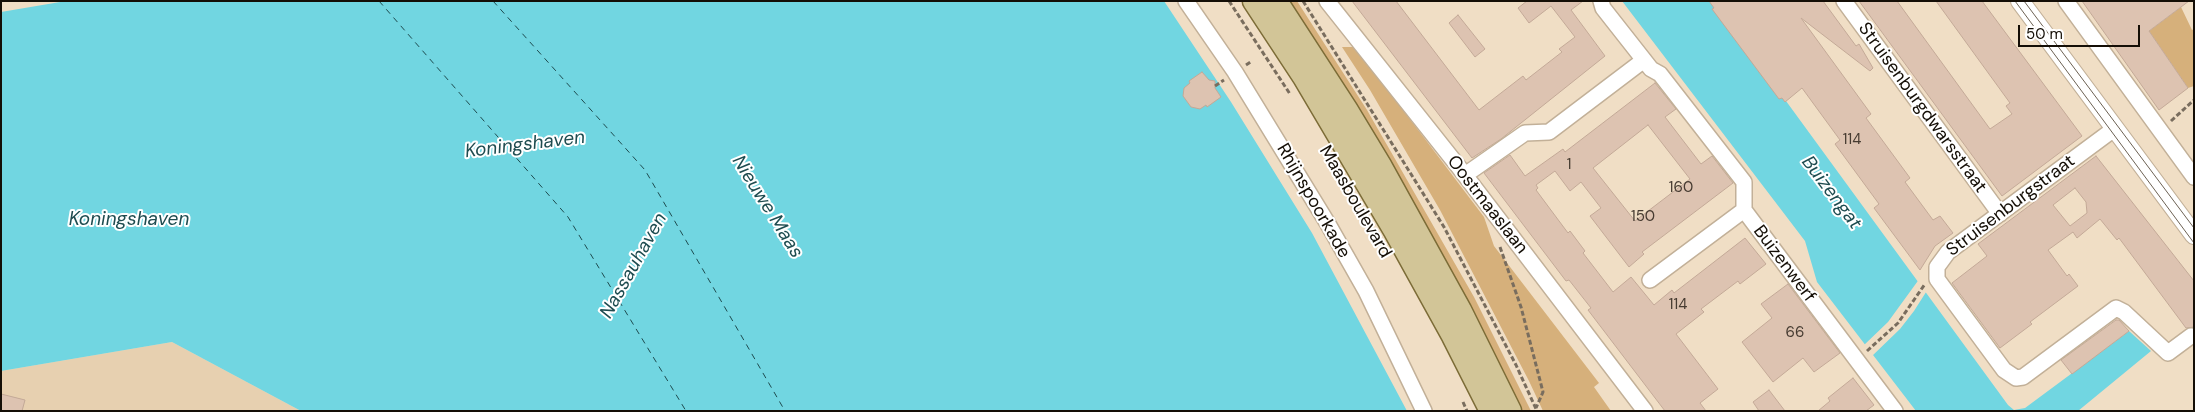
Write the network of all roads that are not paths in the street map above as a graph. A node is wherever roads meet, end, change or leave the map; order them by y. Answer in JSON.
{"nodes":[{"id":1,"x":1186,"y":1,"type":"edge"},
{"id":2,"x":1254,"y":1,"type":"edge"},
{"id":3,"x":1276,"y":1,"type":"edge"},
{"id":4,"x":1327,"y":1,"type":"edge"},
{"id":5,"x":1602,"y":1,"type":"edge"},
{"id":6,"x":1844,"y":1,"type":"edge"},
{"id":7,"x":2020,"y":1,"type":"edge"},
{"id":8,"x":2066,"y":1,"type":"edge"},
{"id":9,"x":1644,"y":60,"type":"junction"},
{"id":10,"x":2114,"y":129,"type":"junction"},
{"id":11,"x":1465,"y":175,"type":"junction"},
{"id":12,"x":2194,"y":177,"type":"edge"},
{"id":13,"x":1744,"y":210,"type":"junction"},
{"id":14,"x":2000,"y":214,"type":"junction"},
{"id":15,"x":2194,"y":235,"type":"edge"},
{"id":16,"x":1650,"y":280,"type":"dead end"},
{"id":17,"x":2191,"y":336,"type":"dead end"},
{"id":18,"x":1424,"y":411,"type":"edge"},
{"id":19,"x":1490,"y":411,"type":"edge"},
{"id":20,"x":1510,"y":411,"type":"edge"},
{"id":21,"x":1645,"y":411,"type":"edge"},
{"id":22,"x":1895,"y":411,"type":"edge"}],
"edges":[{"from":1,"to":18,"type":"street","name":"Rhijnspoorkade"},
{"from":2,"to":19,"type":"main road","name":"Maasboulevard"},
{"from":3,"to":20,"type":"main road"},
{"from":4,"to":11,"type":"street","name":"Oostmaaslaan"},
{"from":5,"to":9,"type":"street"},
{"from":6,"to":14,"type":"street","name":"Struisenburgdwarsstraat"},
{"from":7,"to":10,"type":"street"},
{"from":8,"to":12,"type":"street"},
{"from":9,"to":11,"type":"street"},
{"from":9,"to":13,"type":"street"},
{"from":10,"to":14,"type":"street","name":"Struisenburgstraat"},
{"from":10,"to":15,"type":"street"},
{"from":11,"to":21,"type":"street","name":"Oostmaaslaan"},
{"from":13,"to":16,"type":"street","name":"Buizenwerf"},
{"from":13,"to":22,"type":"street","name":"Buizenwerf"},
{"from":14,"to":17,"type":"street","name":"Struisenburgstraat"}]}
